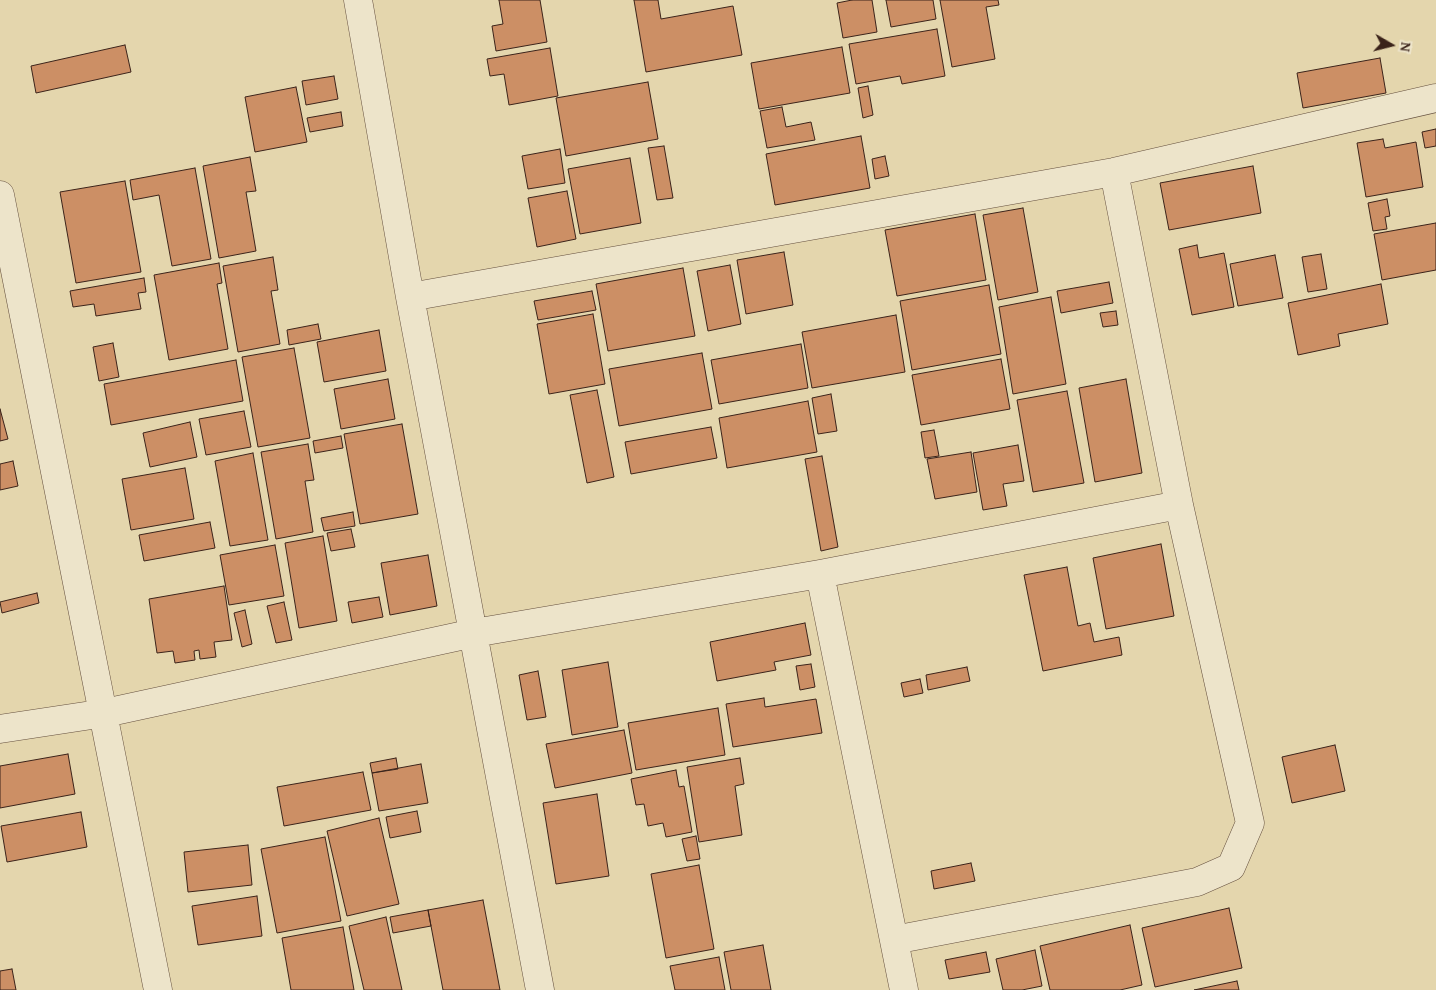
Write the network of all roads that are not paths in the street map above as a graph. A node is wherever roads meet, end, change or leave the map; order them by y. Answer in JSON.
{"nodes":[{"id":1,"x":358,"y":0,"type":"edge"},
{"id":2,"x":1436,"y":98,"type":"edge"},
{"id":3,"x":1114,"y":172,"type":"junction"},
{"id":4,"x":0,"y":195,"type":"edge"},
{"id":5,"x":410,"y":297,"type":"junction"},
{"id":6,"x":1179,"y":505,"type":"junction"},
{"id":7,"x":820,"y":574,"type":"junction"},
{"id":8,"x":474,"y":634,"type":"junction"},
{"id":9,"x":105,"y":713,"type":"junction"},
{"id":10,"x":0,"y":729,"type":"edge"},
{"id":11,"x":894,"y":940,"type":"junction"},
{"id":12,"x":158,"y":990,"type":"edge"},
{"id":13,"x":540,"y":990,"type":"edge"},
{"id":14,"x":904,"y":990,"type":"edge"}],
"edges":[{"from":1,"to":5,"type":"street"},
{"from":2,"to":3,"type":"street"},
{"from":3,"to":5,"type":"street"},
{"from":3,"to":6,"type":"street"},
{"from":4,"to":9,"type":"street"},
{"from":5,"to":8,"type":"street"},
{"from":6,"to":7,"type":"street"},
{"from":6,"to":11,"type":"street"},
{"from":7,"to":8,"type":"street"},
{"from":7,"to":11,"type":"street"},
{"from":8,"to":9,"type":"street"},
{"from":8,"to":13,"type":"street"},
{"from":9,"to":10,"type":"street"},
{"from":9,"to":12,"type":"street"},
{"from":11,"to":14,"type":"street"}]}
